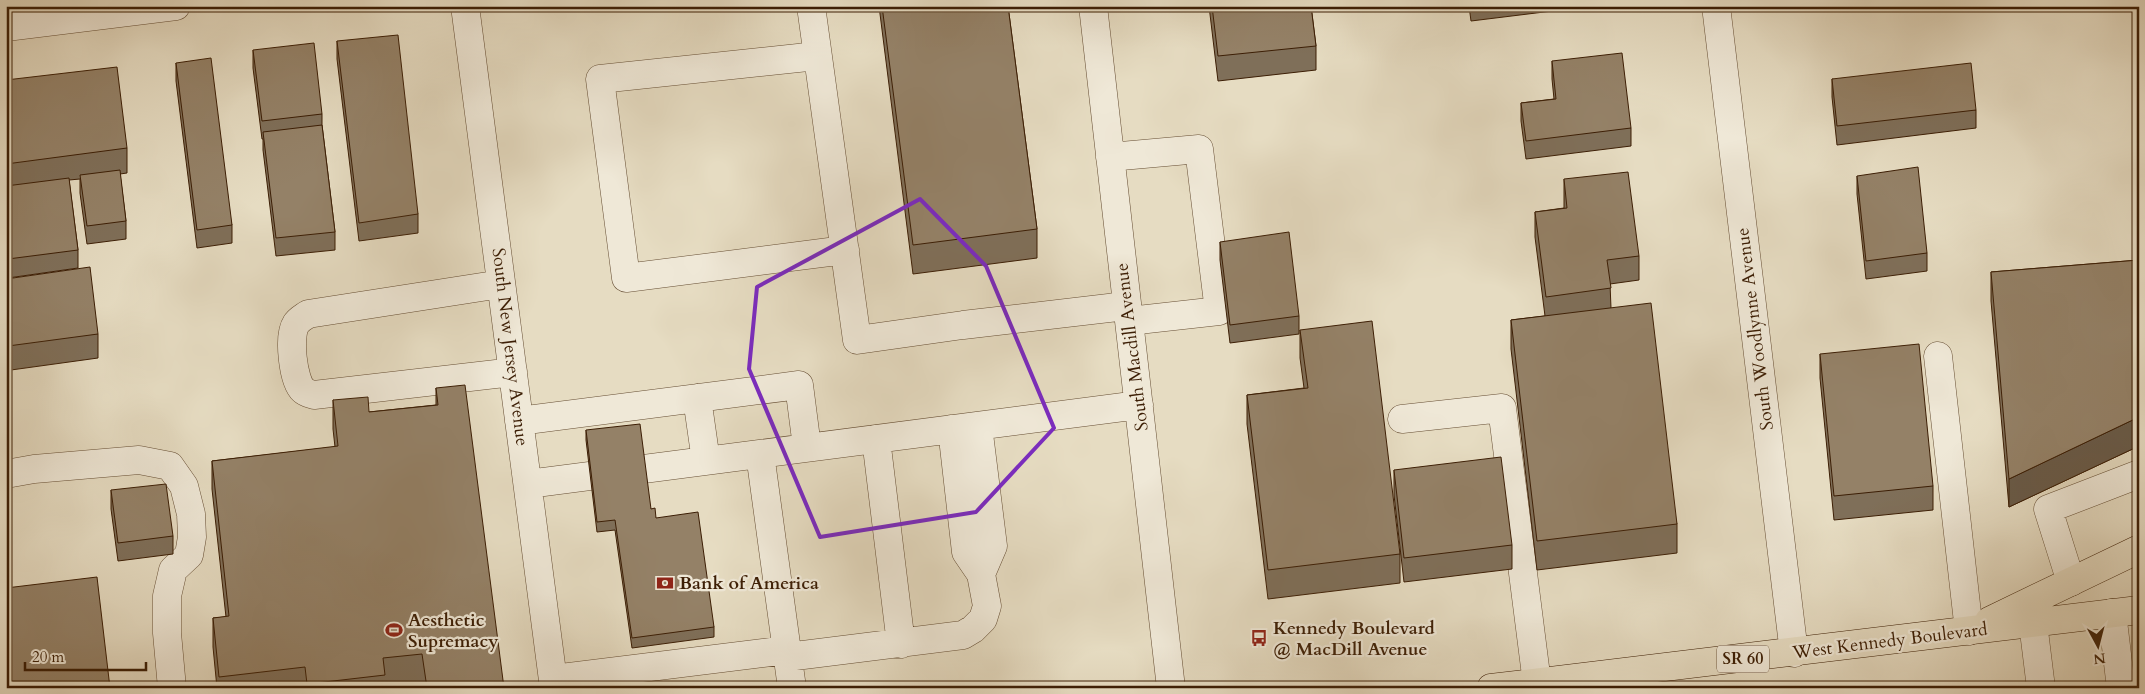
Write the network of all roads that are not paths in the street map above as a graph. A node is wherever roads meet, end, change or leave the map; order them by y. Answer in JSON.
{"nodes":[{"id":1,"x":176,"y":6,"type":"edge"},
{"id":2,"x":465,"y":6,"type":"edge"},
{"id":3,"x":811,"y":6,"type":"edge"},
{"id":4,"x":1093,"y":6,"type":"edge"},
{"id":5,"x":1716,"y":6,"type":"edge"},
{"id":6,"x":6,"y":27,"type":"edge"},
{"id":7,"x":817,"y":56,"type":"junction"},
{"id":8,"x":1110,"y":157,"type":"junction"},
{"id":9,"x":845,"y":250,"type":"junction"},
{"id":10,"x":501,"y":284,"type":"junction"},
{"id":11,"x":1128,"y":314,"type":"junction"},
{"id":12,"x":1938,"y":356,"type":"dead end"},
{"id":13,"x":513,"y":372,"type":"junction"},
{"id":14,"x":697,"y":398,"type":"junction"},
{"id":15,"x":1139,"y":405,"type":"junction"},
{"id":16,"x":1402,"y":419,"type":"dead end"},
{"id":17,"x":519,"y":421,"type":"junction"},
{"id":18,"x":965,"y":427,"type":"junction"},
{"id":19,"x":876,"y":439,"type":"junction"},
{"id":20,"x":807,"y":448,"type":"junction"},
{"id":21,"x":760,"y":454,"type":"junction"},
{"id":22,"x":706,"y":460,"type":"junction"},
{"id":23,"x":6,"y":474,"type":"edge"},
{"id":24,"x":2139,"y":474,"type":"edge"},
{"id":25,"x":528,"y":484,"type":"junction"},
{"id":26,"x":2139,"y":549,"type":"edge"},
{"id":27,"x":2071,"y":582,"type":"junction"},
{"id":28,"x":2126,"y":612,"type":"edge"},
{"id":29,"x":2033,"y":623,"type":"junction"},
{"id":30,"x":1969,"y":631,"type":"junction"},
{"id":31,"x":901,"y":644,"type":"junction"},
{"id":32,"x":787,"y":653,"type":"junction"},
{"id":33,"x":1794,"y":653,"type":"junction"},
{"id":34,"x":1641,"y":679,"type":"edge"},
{"id":35,"x":554,"y":683,"type":"edge"},
{"id":36,"x":1537,"y":683,"type":"junction"},
{"id":37,"x":172,"y":688,"type":"edge"},
{"id":38,"x":792,"y":688,"type":"edge"},
{"id":39,"x":1171,"y":688,"type":"edge"},
{"id":40,"x":1492,"y":688,"type":"edge"},
{"id":41,"x":2041,"y":688,"type":"edge"},
{"id":42,"x":2121,"y":688,"type":"edge"}],
"edges":[{"from":1,"to":6,"type":"street"},
{"from":2,"to":10,"type":"street","name":"South New Jersey Avenue"},
{"from":3,"to":7,"type":"street"},
{"from":4,"to":8,"type":"street","name":"South Macdill Avenue"},
{"from":5,"to":33,"type":"street","name":"South Woodlynne Avenue"},
{"from":7,"to":9,"type":"street"},
{"from":7,"to":9,"type":"street"},
{"from":8,"to":11,"type":"street","name":"South Macdill Avenue"},
{"from":8,"to":11,"type":"street"},
{"from":9,"to":11,"type":"street"},
{"from":10,"to":13,"type":"street","name":"South New Jersey Avenue"},
{"from":10,"to":13,"type":"street"},
{"from":11,"to":15,"type":"street","name":"South Macdill Avenue"},
{"from":12,"to":30,"type":"street"},
{"from":13,"to":17,"type":"street","name":"South New Jersey Avenue"},
{"from":14,"to":17,"type":"street"},
{"from":14,"to":20,"type":"street"},
{"from":14,"to":22,"type":"street"},
{"from":15,"to":18,"type":"street"},
{"from":15,"to":39,"type":"street","name":"South Macdill Avenue"},
{"from":16,"to":36,"type":"street"},
{"from":17,"to":25,"type":"street","name":"South New Jersey Avenue"},
{"from":18,"to":19,"type":"street"},
{"from":18,"to":31,"type":"street"},
{"from":19,"to":20,"type":"street"},
{"from":19,"to":31,"type":"street"},
{"from":20,"to":21,"type":"street"},
{"from":21,"to":22,"type":"street"},
{"from":21,"to":32,"type":"street"},
{"from":22,"to":25,"type":"street"},
{"from":23,"to":37,"type":"street"},
{"from":24,"to":27,"type":"street"},
{"from":25,"to":35,"type":"street","name":"South New Jersey Avenue"},
{"from":26,"to":27,"type":"main road"},
{"from":27,"to":30,"type":"main road"},
{"from":28,"to":29,"type":"main road","name":"West Kennedy Boulevard","number":"SR 60"},
{"from":28,"to":42,"type":"street"},
{"from":29,"to":30,"type":"main road","name":"West Kennedy Boulevard","number":"SR 60"},
{"from":29,"to":41,"type":"street"},
{"from":30,"to":33,"type":"main road","name":"West Kennedy Boulevard","number":"SR 60"},
{"from":31,"to":32,"type":"street"},
{"from":32,"to":35,"type":"street"},
{"from":32,"to":38,"type":"street"},
{"from":33,"to":34,"type":"main road","name":"West Kennedy Boulevard","number":"SR 60"},
{"from":34,"to":36,"type":"main road","name":"West Kennedy Boulevard","number":"SR 60"},
{"from":36,"to":40,"type":"main road","name":"West Kennedy Boulevard","number":"SR 60"}]}
